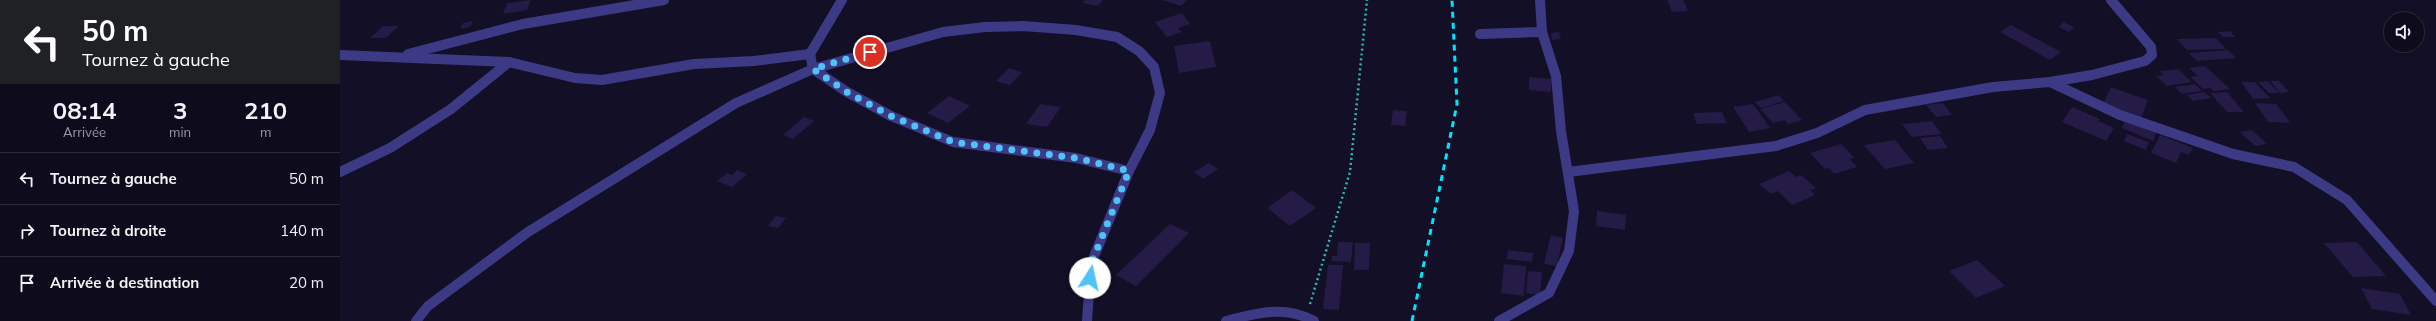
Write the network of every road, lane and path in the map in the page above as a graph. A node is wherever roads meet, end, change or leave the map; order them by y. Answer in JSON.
{"nodes":[{"id":1,"x":664,"y":0,"type":"edge"},
{"id":2,"x":842,"y":0,"type":"edge"},
{"id":3,"x":1367,"y":0,"type":"edge"},
{"id":4,"x":1540,"y":0,"type":"edge"},
{"id":5,"x":2111,"y":0,"type":"edge"},
{"id":6,"x":1542,"y":32,"type":"junction"},
{"id":7,"x":1480,"y":34,"type":"dead end"},
{"id":8,"x":810,"y":54,"type":"junction"},
{"id":9,"x":340,"y":55,"type":"edge"},
{"id":10,"x":397,"y":57,"type":"junction"},
{"id":11,"x":509,"y":62,"type":"junction"},
{"id":12,"x":813,"y":69,"type":"junction"},
{"id":13,"x":2050,"y":82,"type":"junction"},
{"id":14,"x":1129,"y":171,"type":"junction"},
{"id":15,"x":340,"y":172,"type":"edge"},
{"id":16,"x":1568,"y":172,"type":"junction"},
{"id":17,"x":2436,"y":301,"type":"edge"},
{"id":18,"x":1310,"y":318,"type":"edge"},
{"id":19,"x":1498,"y":320,"type":"edge"},
{"id":20,"x":416,"y":321,"type":"edge"},
{"id":21,"x":1087,"y":321,"type":"edge"},
{"id":22,"x":1226,"y":321,"type":"edge"}],
"edges":[{"from":1,"to":10,"type":"street"},
{"from":2,"to":8,"type":"street"},
{"from":3,"to":18,"type":"path"},
{"from":4,"to":6,"type":"street"},
{"from":5,"to":13,"type":"street"},
{"from":6,"to":7,"type":"street"},
{"from":6,"to":16,"type":"street"},
{"from":8,"to":11,"type":"street"},
{"from":8,"to":12,"type":"street"},
{"from":9,"to":10,"type":"street"},
{"from":10,"to":11,"type":"street"},
{"from":11,"to":15,"type":"street"},
{"from":12,"to":14,"type":"street"},
{"from":12,"to":14,"type":"street"},
{"from":12,"to":20,"type":"street"},
{"from":13,"to":16,"type":"street"},
{"from":13,"to":17,"type":"street"},
{"from":14,"to":21,"type":"street"},
{"from":16,"to":19,"type":"street"},
{"from":18,"to":22,"type":"street"}]}
